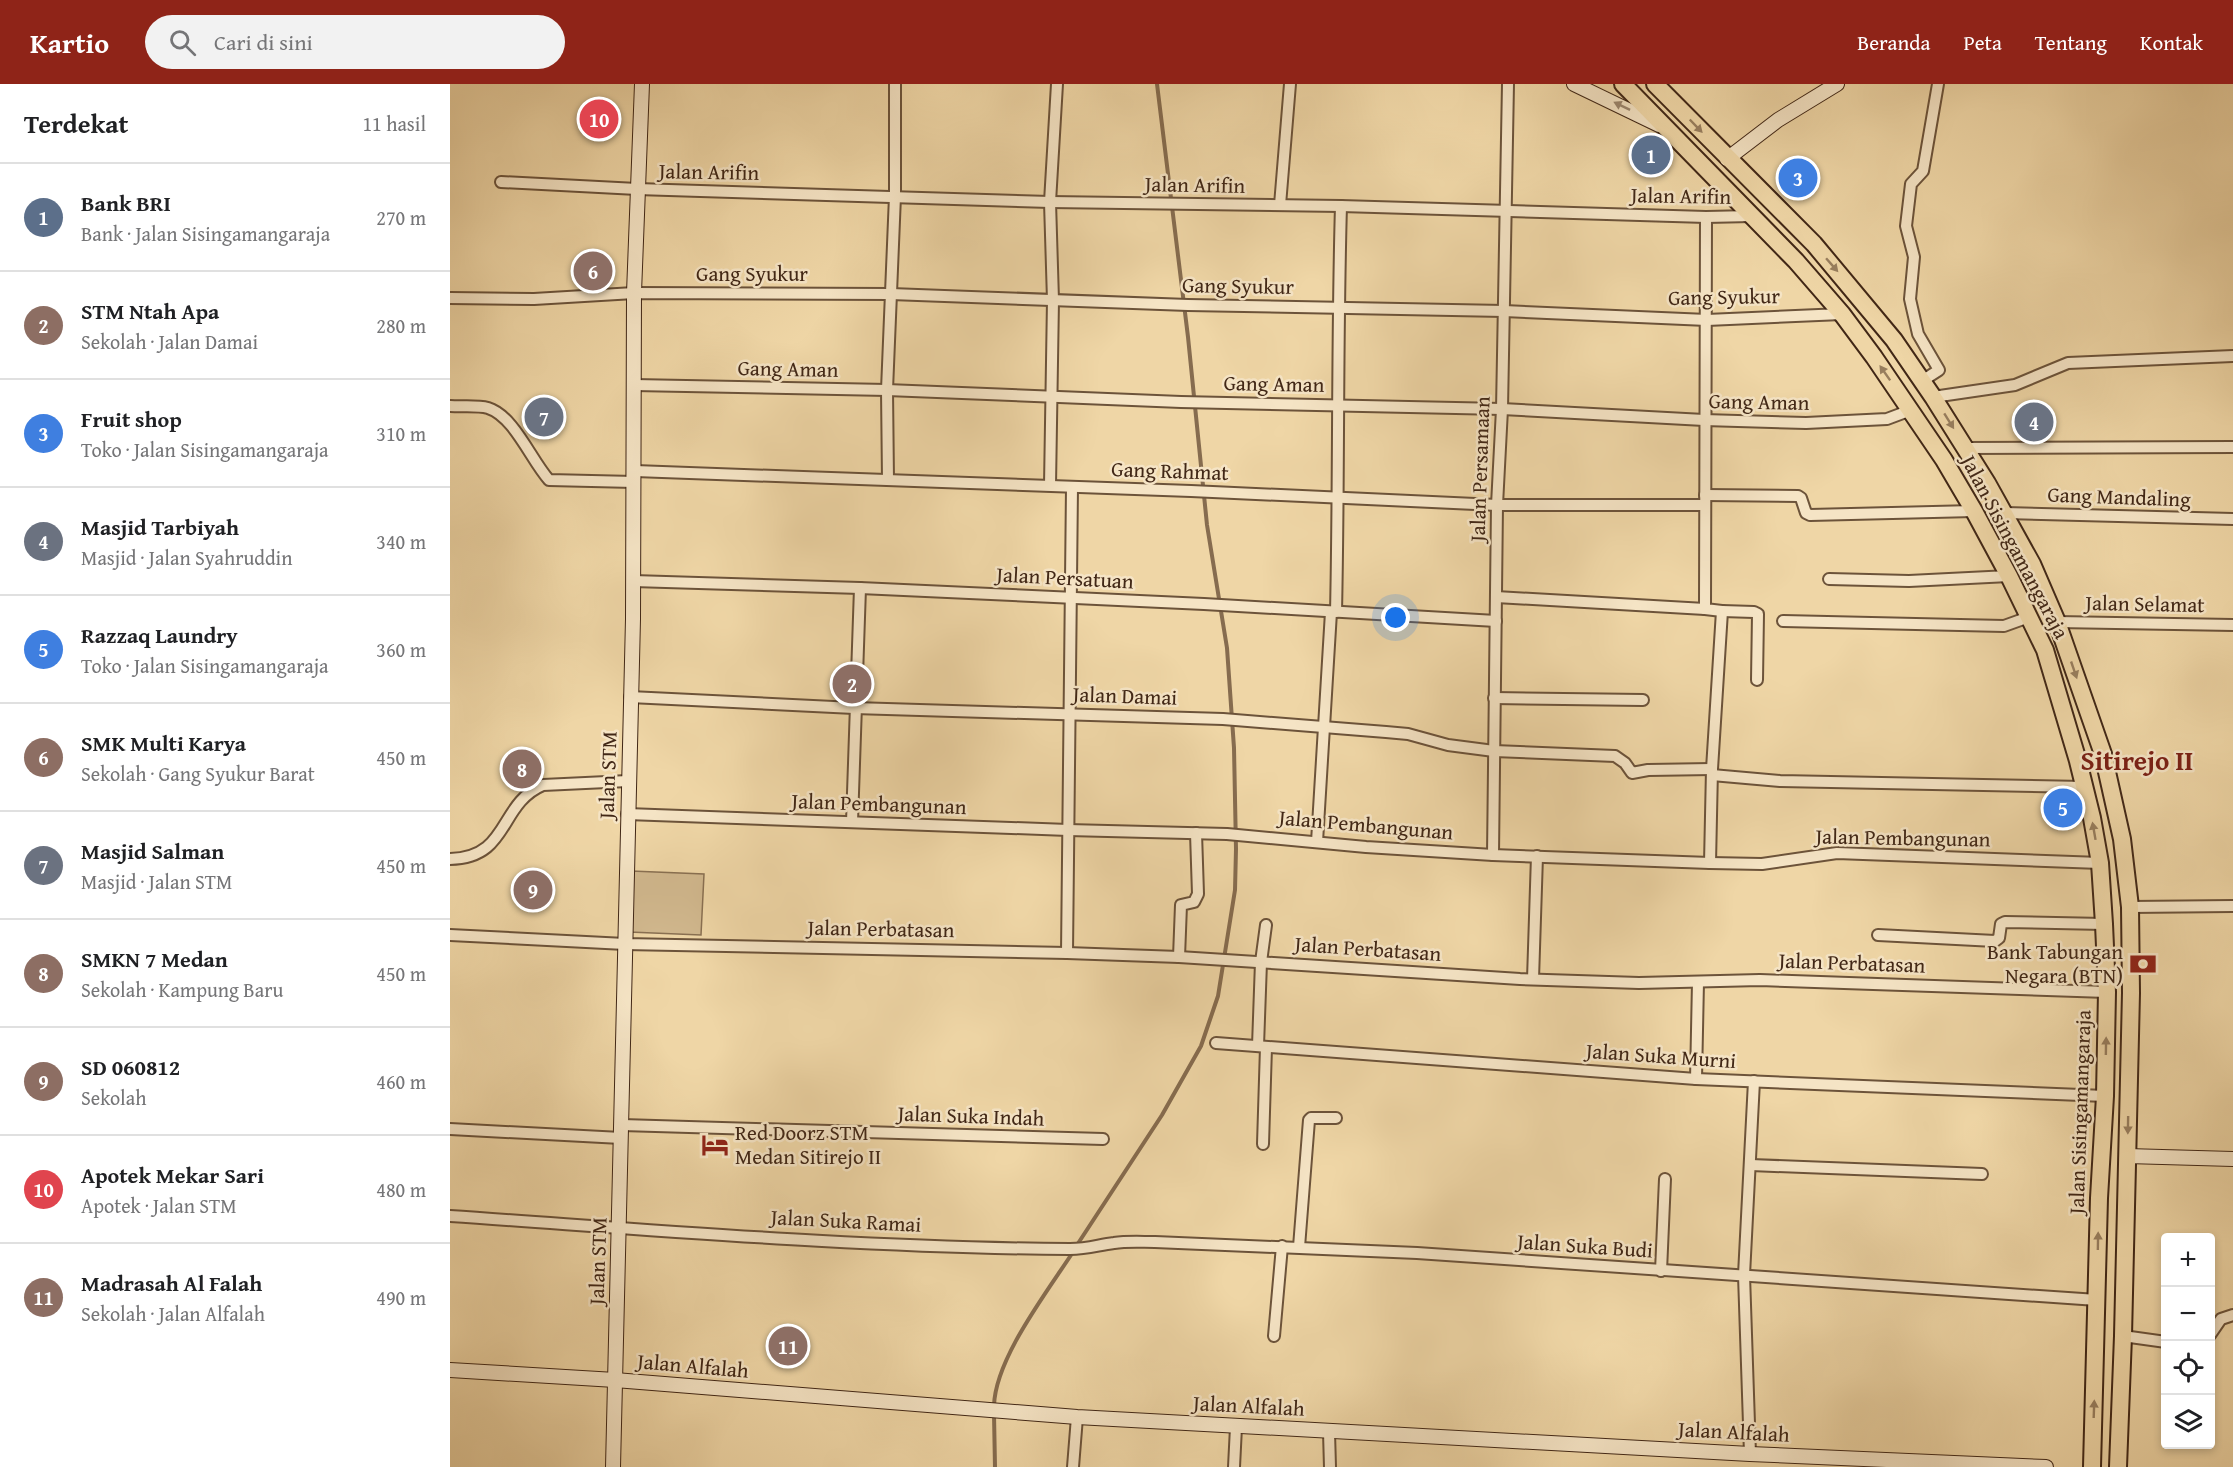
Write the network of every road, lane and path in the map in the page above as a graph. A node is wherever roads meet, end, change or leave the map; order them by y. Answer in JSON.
{"nodes":[{"id":1,"x":642,"y":84,"type":"edge"},
{"id":2,"x":895,"y":84,"type":"edge"},
{"id":3,"x":1057,"y":84,"type":"edge"},
{"id":4,"x":1290,"y":84,"type":"edge"},
{"id":5,"x":1508,"y":84,"type":"edge"},
{"id":6,"x":1574,"y":84,"type":"edge"},
{"id":7,"x":1623,"y":84,"type":"edge"},
{"id":8,"x":1655,"y":84,"type":"edge"},
{"id":9,"x":1837,"y":84,"type":"edge"},
{"id":10,"x":1938,"y":84,"type":"edge"},
{"id":11,"x":1669,"y":129,"type":"junction"},
{"id":12,"x":1727,"y":159,"type":"junction"},
{"id":13,"x":501,"y":182,"type":"dead end"},
{"id":14,"x":637,"y":189,"type":"junction"},
{"id":15,"x":895,"y":196,"type":"junction"},
{"id":16,"x":1050,"y":202,"type":"junction"},
{"id":17,"x":1280,"y":205,"type":"junction"},
{"id":18,"x":1341,"y":206,"type":"junction"},
{"id":19,"x":1506,"y":212,"type":"junction"},
{"id":20,"x":1752,"y":216,"type":"junction"},
{"id":21,"x":1706,"y":217,"type":"junction"},
{"id":22,"x":634,"y":293,"type":"junction"},
{"id":23,"x":891,"y":294,"type":"junction"},
{"id":24,"x":450,"y":298,"type":"edge"},
{"id":25,"x":1053,"y":300,"type":"junction"},
{"id":26,"x":1338,"y":308,"type":"junction"},
{"id":27,"x":1504,"y":311,"type":"junction"},
{"id":28,"x":1842,"y":314,"type":"junction"},
{"id":29,"x":1707,"y":320,"type":"junction"},
{"id":30,"x":2233,"y":356,"type":"edge"},
{"id":31,"x":1922,"y":381,"type":"junction"},
{"id":32,"x":634,"y":385,"type":"junction"},
{"id":33,"x":887,"y":390,"type":"junction"},
{"id":34,"x":1933,"y":397,"type":"junction"},
{"id":35,"x":1052,"y":398,"type":"junction"},
{"id":36,"x":450,"y":406,"type":"edge"},
{"id":37,"x":1339,"y":406,"type":"junction"},
{"id":38,"x":1502,"y":409,"type":"junction"},
{"id":39,"x":1911,"y":410,"type":"junction"},
{"id":40,"x":1704,"y":420,"type":"junction"},
{"id":41,"x":2233,"y":447,"type":"edge"},
{"id":42,"x":1966,"y":448,"type":"junction"},
{"id":43,"x":634,"y":476,"type":"junction"},
{"id":44,"x":888,"y":480,"type":"junction"},
{"id":45,"x":1050,"y":485,"type":"junction"},
{"id":46,"x":1072,"y":487,"type":"junction"},
{"id":47,"x":1339,"y":498,"type":"junction"},
{"id":48,"x":1705,"y":500,"type":"junction"},
{"id":49,"x":1497,"y":505,"type":"junction"},
{"id":50,"x":1974,"y":511,"type":"junction"},
{"id":51,"x":2004,"y":513,"type":"junction"},
{"id":52,"x":2233,"y":519,"type":"edge"},
{"id":53,"x":2010,"y":576,"type":"junction"},
{"id":54,"x":1829,"y":579,"type":"dead end"},
{"id":55,"x":633,"y":581,"type":"junction"},
{"id":56,"x":860,"y":588,"type":"junction"},
{"id":57,"x":1496,"y":597,"type":"junction"},
{"id":58,"x":1072,"y":598,"type":"junction"},
{"id":59,"x":1705,"y":609,"type":"junction"},
{"id":60,"x":1722,"y":610,"type":"junction"},
{"id":61,"x":1334,"y":612,"type":"junction"},
{"id":62,"x":2030,"y":617,"type":"junction"},
{"id":63,"x":1496,"y":621,"type":"junction"},
{"id":64,"x":1783,"y":621,"type":"dead end"},
{"id":65,"x":2056,"y":622,"type":"junction"},
{"id":66,"x":2233,"y":625,"type":"edge"},
{"id":67,"x":1756,"y":680,"type":"dead end"},
{"id":68,"x":630,"y":697,"type":"junction"},
{"id":69,"x":1494,"y":698,"type":"junction"},
{"id":70,"x":1642,"y":700,"type":"dead end"},
{"id":71,"x":854,"y":708,"type":"junction"},
{"id":72,"x":1070,"y":714,"type":"junction"},
{"id":73,"x":1324,"y":727,"type":"junction"},
{"id":74,"x":1494,"y":751,"type":"junction"},
{"id":75,"x":2103,"y":754,"type":"junction"},
{"id":76,"x":2078,"y":761,"type":"junction"},
{"id":77,"x":1712,"y":772,"type":"junction"},
{"id":78,"x":628,"y":781,"type":"junction"},
{"id":79,"x":2084,"y":787,"type":"junction"},
{"id":80,"x":627,"y":814,"type":"junction"},
{"id":81,"x":852,"y":822,"type":"junction"},
{"id":82,"x":1068,"y":830,"type":"junction"},
{"id":83,"x":1196,"y":833,"type":"junction"},
{"id":84,"x":1317,"y":842,"type":"junction"},
{"id":85,"x":1493,"y":855,"type":"junction"},
{"id":86,"x":1537,"y":856,"type":"junction"},
{"id":87,"x":450,"y":859,"type":"edge"},
{"id":88,"x":1710,"y":863,"type":"junction"},
{"id":89,"x":2100,"y":863,"type":"junction"},
{"id":90,"x":2233,"y":906,"type":"edge"},
{"id":91,"x":2130,"y":907,"type":"junction"},
{"id":92,"x":2104,"y":924,"type":"junction"},
{"id":93,"x":1266,"y":925,"type":"dead end"},
{"id":94,"x":450,"y":935,"type":"edge"},
{"id":95,"x":1878,"y":935,"type":"dead end"},
{"id":96,"x":626,"y":944,"type":"junction"},
{"id":97,"x":1067,"y":953,"type":"junction"},
{"id":98,"x":1179,"y":957,"type":"junction"},
{"id":99,"x":1261,"y":962,"type":"junction"},
{"id":100,"x":1533,"y":979,"type":"junction"},
{"id":101,"x":1698,"y":982,"type":"junction"},
{"id":102,"x":2107,"y":992,"type":"junction"},
{"id":103,"x":1216,"y":1043,"type":"dead end"},
{"id":104,"x":1262,"y":1047,"type":"junction"},
{"id":105,"x":1696,"y":1079,"type":"junction"},
{"id":106,"x":1754,"y":1082,"type":"junction"},
{"id":107,"x":2105,"y":1096,"type":"junction"},
{"id":108,"x":1336,"y":1118,"type":"dead end"},
{"id":109,"x":450,"y":1129,"type":"edge"},
{"id":110,"x":622,"y":1131,"type":"junction"},
{"id":111,"x":1103,"y":1139,"type":"dead end"},
{"id":112,"x":1263,"y":1144,"type":"dead end"},
{"id":113,"x":2127,"y":1156,"type":"junction"},
{"id":114,"x":2233,"y":1159,"type":"edge"},
{"id":115,"x":1751,"y":1165,"type":"junction"},
{"id":116,"x":1982,"y":1174,"type":"dead end"},
{"id":117,"x":1665,"y":1179,"type":"dead end"},
{"id":118,"x":450,"y":1216,"type":"edge"},
{"id":119,"x":620,"y":1228,"type":"junction"},
{"id":120,"x":1282,"y":1246,"type":"junction"},
{"id":121,"x":1299,"y":1247,"type":"junction"},
{"id":122,"x":1071,"y":1249,"type":"joint"},
{"id":123,"x":1661,"y":1271,"type":"junction"},
{"id":124,"x":1744,"y":1275,"type":"junction"},
{"id":125,"x":2097,"y":1300,"type":"junction"},
{"id":126,"x":2233,"y":1315,"type":"edge"},
{"id":127,"x":2215,"y":1328,"type":"edge"},
{"id":128,"x":1274,"y":1336,"type":"dead end"},
{"id":129,"x":2123,"y":1336,"type":"junction"},
{"id":130,"x":2161,"y":1341,"type":"edge"},
{"id":131,"x":450,"y":1370,"type":"edge"},
{"id":132,"x":615,"y":1380,"type":"junction"},
{"id":133,"x":1077,"y":1417,"type":"junction"},
{"id":134,"x":1236,"y":1427,"type":"junction"},
{"id":135,"x":1329,"y":1432,"type":"junction"},
{"id":136,"x":1750,"y":1454,"type":"junction"},
{"id":137,"x":613,"y":1467,"type":"edge"},
{"id":138,"x":1073,"y":1467,"type":"edge"},
{"id":139,"x":1234,"y":1467,"type":"edge"},
{"id":140,"x":1330,"y":1467,"type":"edge"},
{"id":141,"x":2046,"y":1467,"type":"edge"},
{"id":142,"x":2092,"y":1467,"type":"edge"},
{"id":143,"x":2118,"y":1467,"type":"edge"}],
"edges":[{"from":1,"to":14,"type":"street","name":"Jalan STM"},
{"from":2,"to":15,"type":"street"},
{"from":3,"to":16,"type":"street"},
{"from":4,"to":17,"type":"street"},
{"from":5,"to":19,"type":"street","name":"Jalan Persamaan"},
{"from":11,"to":6,"type":"street","one_way":true},
{"from":7,"to":11,"type":"main road","name":"Jalan Sisingamangaraja"},
{"from":8,"to":12,"type":"main road","name":"Jalan Sisingamangaraja","one_way":true},
{"from":9,"to":12,"type":"street"},
{"from":10,"to":31,"type":"street"},
{"from":11,"to":20,"type":"main road","name":"Jalan Sisingamangaraja"},
{"from":12,"to":31,"type":"main road","name":"Jalan Sisingamangaraja","one_way":true},
{"from":13,"to":14,"type":"street","name":"Jalan Arifin"},
{"from":14,"to":15,"type":"street","name":"Jalan Arifin"},
{"from":14,"to":22,"type":"street","name":"Jalan STM"},
{"from":15,"to":16,"type":"street","name":"Jalan Arifin"},
{"from":15,"to":23,"type":"street"},
{"from":16,"to":17,"type":"street","name":"Jalan Arifin"},
{"from":16,"to":25,"type":"street"},
{"from":17,"to":18,"type":"street","name":"Jalan Arifin"},
{"from":18,"to":19,"type":"street","name":"Jalan Arifin"},
{"from":18,"to":26,"type":"street"},
{"from":19,"to":21,"type":"street","name":"Jalan Arifin"},
{"from":19,"to":27,"type":"street","name":"Jalan Persamaan"},
{"from":20,"to":21,"type":"street","name":"Jalan Arifin"},
{"from":20,"to":28,"type":"main road","name":"Jalan Sisingamangaraja"},
{"from":21,"to":29,"type":"street"},
{"from":22,"to":23,"type":"street","name":"Gang Syukur"},
{"from":22,"to":24,"type":"street","name":"Gang Syukur"},
{"from":22,"to":32,"type":"street","name":"Jalan STM"},
{"from":23,"to":25,"type":"street","name":"Gang Syukur"},
{"from":23,"to":33,"type":"street"},
{"from":25,"to":26,"type":"street","name":"Gang Syukur"},
{"from":25,"to":35,"type":"street"},
{"from":26,"to":27,"type":"street","name":"Gang Syukur"},
{"from":26,"to":37,"type":"street"},
{"from":27,"to":29,"type":"street","name":"Gang Syukur"},
{"from":27,"to":38,"type":"street","name":"Jalan Persamaan"},
{"from":28,"to":29,"type":"street","name":"Gang Syukur"},
{"from":39,"to":28,"type":"main road","name":"Jalan Sisingamangaraja","one_way":true},
{"from":29,"to":40,"type":"street"},
{"from":30,"to":34,"type":"street"},
{"from":31,"to":34,"type":"main road","name":"Jalan Sisingamangaraja"},
{"from":32,"to":33,"type":"street","name":"Gang Aman"},
{"from":32,"to":43,"type":"street","name":"Jalan STM"},
{"from":33,"to":35,"type":"street","name":"Gang Aman"},
{"from":33,"to":44,"type":"street"},
{"from":34,"to":42,"type":"main road","name":"Jalan Sisingamangaraja","one_way":true},
{"from":35,"to":37,"type":"street","name":"Gang Aman"},
{"from":35,"to":45,"type":"street"},
{"from":36,"to":43,"type":"street","name":"Gang Rahmat"},
{"from":37,"to":38,"type":"street","name":"Gang Aman"},
{"from":37,"to":47,"type":"street"},
{"from":38,"to":40,"type":"street","name":"Gang Aman"},
{"from":38,"to":49,"type":"street","name":"Jalan Persamaan"},
{"from":39,"to":40,"type":"street","name":"Gang Aman"},
{"from":39,"to":50,"type":"main road","name":"Jalan Sisingamangaraja"},
{"from":40,"to":48,"type":"street"},
{"from":41,"to":42,"type":"street"},
{"from":42,"to":51,"type":"main road","name":"Jalan Sisingamangaraja"},
{"from":43,"to":44,"type":"street","name":"Gang Rahmat"},
{"from":43,"to":55,"type":"street","name":"Jalan STM"},
{"from":44,"to":45,"type":"street","name":"Gang Rahmat"},
{"from":45,"to":46,"type":"street","name":"Gang Rahmat"},
{"from":46,"to":47,"type":"street","name":"Gang Rahmat"},
{"from":46,"to":58,"type":"street"},
{"from":47,"to":49,"type":"street","name":"Gang Rahmat"},
{"from":47,"to":61,"type":"street"},
{"from":48,"to":49,"type":"street","name":"Gang Rahmat"},
{"from":48,"to":50,"type":"street","name":"Gang Rahmat"},
{"from":48,"to":59,"type":"street"},
{"from":49,"to":57,"type":"street","name":"Jalan Persamaan"},
{"from":50,"to":53,"type":"main road","name":"Jalan Sisingamangaraja"},
{"from":51,"to":52,"type":"street","name":"Gang Mandaling"},
{"from":51,"to":65,"type":"main road","name":"Jalan Sisingamangaraja"},
{"from":53,"to":54,"type":"street"},
{"from":53,"to":62,"type":"main road","name":"Jalan Sisingamangaraja"},
{"from":55,"to":56,"type":"street","name":"Jalan Persatuan"},
{"from":55,"to":68,"type":"street","name":"Jalan STM"},
{"from":56,"to":58,"type":"street","name":"Jalan Persatuan"},
{"from":56,"to":71,"type":"street"},
{"from":57,"to":59,"type":"street"},
{"from":57,"to":63,"type":"street","name":"Jalan Persamaan"},
{"from":58,"to":61,"type":"street","name":"Jalan Persatuan"},
{"from":58,"to":72,"type":"street"},
{"from":59,"to":60,"type":"street"},
{"from":60,"to":67,"type":"street"},
{"from":60,"to":77,"type":"street"},
{"from":61,"to":63,"type":"street","name":"Jalan Persatuan"},
{"from":61,"to":73,"type":"street"},
{"from":62,"to":64,"type":"street"},
{"from":62,"to":76,"type":"main road","name":"Jalan Sisingamangaraja"},
{"from":63,"to":69,"type":"street","name":"Jalan Persamaan"},
{"from":65,"to":66,"type":"street","name":"Jalan Selamat"},
{"from":65,"to":75,"type":"main road","name":"Jalan Sisingamangaraja","one_way":true},
{"from":68,"to":71,"type":"street","name":"Jalan Damai"},
{"from":68,"to":78,"type":"street","name":"Jalan STM"},
{"from":69,"to":70,"type":"street"},
{"from":69,"to":74,"type":"street","name":"Jalan Persamaan"},
{"from":71,"to":72,"type":"street","name":"Jalan Damai"},
{"from":71,"to":81,"type":"street"},
{"from":72,"to":73,"type":"street","name":"Jalan Damai"},
{"from":72,"to":82,"type":"street"},
{"from":73,"to":74,"type":"street","name":"Jalan Damai"},
{"from":73,"to":84,"type":"street"},
{"from":74,"to":77,"type":"street","name":"Jalan Damai"},
{"from":74,"to":85,"type":"street","name":"Jalan Persamaan"},
{"from":75,"to":76,"type":"main road"},
{"from":75,"to":91,"type":"main road","name":"Jalan Sisingamangaraja"},
{"from":76,"to":79,"type":"main road","name":"Jalan Sisingamangaraja"},
{"from":77,"to":79,"type":"street"},
{"from":77,"to":88,"type":"street"},
{"from":78,"to":80,"type":"street","name":"Jalan STM"},
{"from":78,"to":87,"type":"street"},
{"from":89,"to":79,"type":"main road","name":"Jalan Sisingamangaraja","one_way":true},
{"from":80,"to":81,"type":"street","name":"Jalan Pembangunan"},
{"from":80,"to":96,"type":"street","name":"Jalan STM"},
{"from":81,"to":82,"type":"street","name":"Jalan Pembangunan"},
{"from":82,"to":83,"type":"street","name":"Jalan Pembangunan"},
{"from":82,"to":97,"type":"street"},
{"from":83,"to":84,"type":"street","name":"Jalan Pembangunan"},
{"from":83,"to":98,"type":"street"},
{"from":84,"to":85,"type":"street","name":"Jalan Pembangunan"},
{"from":85,"to":86,"type":"street","name":"Jalan Pembangunan"},
{"from":86,"to":88,"type":"street","name":"Jalan Pembangunan"},
{"from":86,"to":100,"type":"street"},
{"from":88,"to":89,"type":"street","name":"Jalan Pembangunan"},
{"from":89,"to":92,"type":"main road","name":"Jalan Sisingamangaraja"},
{"from":90,"to":91,"type":"street"},
{"from":91,"to":113,"type":"main road","name":"Jalan Sisingamangaraja","one_way":true},
{"from":92,"to":95,"type":"street"},
{"from":92,"to":102,"type":"main road","name":"Jalan Sisingamangaraja"},
{"from":93,"to":99,"type":"street"},
{"from":94,"to":96,"type":"street","name":"Jalan Perbatasan"},
{"from":96,"to":97,"type":"street","name":"Jalan Perbatasan"},
{"from":96,"to":110,"type":"street","name":"Jalan STM"},
{"from":97,"to":98,"type":"street","name":"Jalan Perbatasan"},
{"from":98,"to":99,"type":"street","name":"Jalan Perbatasan"},
{"from":99,"to":100,"type":"street","name":"Jalan Perbatasan"},
{"from":99,"to":104,"type":"street"},
{"from":100,"to":101,"type":"street","name":"Jalan Perbatasan"},
{"from":101,"to":102,"type":"street","name":"Jalan Perbatasan"},
{"from":101,"to":105,"type":"street"},
{"from":107,"to":102,"type":"main road","name":"Jalan Sisingamangaraja","one_way":true},
{"from":103,"to":104,"type":"street","name":"Jalan Suka Murni"},
{"from":104,"to":105,"type":"street","name":"Jalan Suka Murni"},
{"from":104,"to":112,"type":"street"},
{"from":105,"to":106,"type":"street","name":"Jalan Suka Murni"},
{"from":106,"to":107,"type":"street","name":"Jalan Suka Murni"},
{"from":106,"to":115,"type":"street"},
{"from":125,"to":107,"type":"main road","name":"Jalan Sisingamangaraja","one_way":true},
{"from":108,"to":121,"type":"street"},
{"from":109,"to":110,"type":"street","name":"Jalan Suka Indah"},
{"from":110,"to":111,"type":"street","name":"Jalan Suka Indah"},
{"from":110,"to":119,"type":"street","name":"Jalan STM"},
{"from":113,"to":114,"type":"street"},
{"from":113,"to":129,"type":"main road","name":"Jalan Sisingamangaraja"},
{"from":115,"to":116,"type":"street"},
{"from":115,"to":124,"type":"street"},
{"from":117,"to":123,"type":"street"},
{"from":118,"to":119,"type":"street","name":"Jalan Suka Ramai"},
{"from":119,"to":122,"type":"street","name":"Jalan Suka Ramai"},
{"from":119,"to":132,"type":"street","name":"Jalan STM"},
{"from":120,"to":121,"type":"street","name":"Jalan Suka Budi"},
{"from":120,"to":122,"type":"street","name":"Jalan Suka Budi"},
{"from":120,"to":128,"type":"street"},
{"from":121,"to":123,"type":"street","name":"Jalan Suka Budi"},
{"from":123,"to":124,"type":"street","name":"Jalan Suka Budi"},
{"from":124,"to":125,"type":"street","name":"Jalan Suka Budi"},
{"from":124,"to":136,"type":"street"},
{"from":142,"to":125,"type":"main road","name":"Jalan Sisingamangaraja","one_way":true},
{"from":126,"to":127,"type":"street"},
{"from":129,"to":130,"type":"street"},
{"from":129,"to":143,"type":"main road","name":"Jalan Sisingamangaraja"},
{"from":131,"to":132,"type":"street","name":"Jalan Alfalah"},
{"from":132,"to":133,"type":"street","name":"Jalan Alfalah"},
{"from":132,"to":137,"type":"street","name":"Jalan STM"},
{"from":133,"to":134,"type":"street","name":"Jalan Alfalah"},
{"from":133,"to":138,"type":"street"},
{"from":134,"to":135,"type":"street","name":"Jalan Alfalah"},
{"from":134,"to":139,"type":"street"},
{"from":135,"to":136,"type":"street","name":"Jalan Alfalah"},
{"from":135,"to":140,"type":"street"},
{"from":136,"to":141,"type":"street","name":"Jalan Alfalah"}]}
